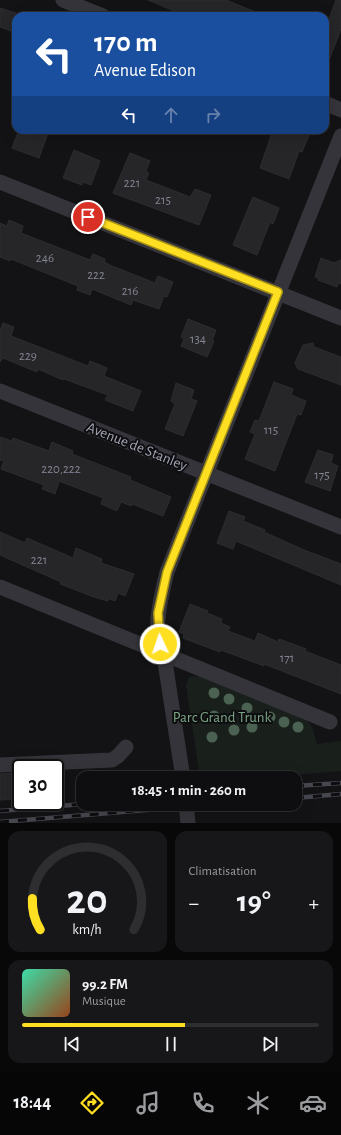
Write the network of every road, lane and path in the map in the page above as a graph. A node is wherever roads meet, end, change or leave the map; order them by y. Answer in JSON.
{"nodes":[{"id":1,"x":63,"y":0,"type":"edge"},
{"id":2,"x":93,"y":12,"type":"edge"},
{"id":3,"x":329,"y":105,"type":"edge"},
{"id":4,"x":341,"y":110,"type":"edge"},
{"id":5,"x":341,"y":136,"type":"edge"},
{"id":6,"x":0,"y":182,"type":"edge"},
{"id":7,"x":278,"y":292,"type":"junction"},
{"id":8,"x":341,"y":318,"type":"edge"},
{"id":9,"x":0,"y":391,"type":"edge"},
{"id":10,"x":206,"y":474,"type":"junction"},
{"id":11,"x":341,"y":527,"type":"edge"},
{"id":12,"x":0,"y":587,"type":"edge"},
{"id":13,"x":160,"y":652,"type":"junction"},
{"id":14,"x":330,"y":722,"type":"dead end"},
{"id":15,"x":126,"y":747,"type":"dead end"},
{"id":16,"x":0,"y":765,"type":"edge"},
{"id":17,"x":182,"y":771,"type":"edge"},
{"id":18,"x":187,"y":811,"type":"edge"},
{"id":19,"x":188,"y":823,"type":"edge"}],
"edges":[{"from":1,"to":2,"type":"street"},
{"from":3,"to":4,"type":"street"},
{"from":5,"to":7,"type":"street"},
{"from":6,"to":7,"type":"street"},
{"from":7,"to":8,"type":"street"},
{"from":7,"to":10,"type":"street"},
{"from":9,"to":10,"type":"street","name":"Avenue de Stanley"},
{"from":10,"to":11,"type":"street","name":"Avenue de Stanley"},
{"from":10,"to":13,"type":"street"},
{"from":12,"to":13,"type":"street"},
{"from":13,"to":14,"type":"street"},
{"from":13,"to":17,"type":"street"},
{"from":15,"to":16,"type":"street"},
{"from":18,"to":19,"type":"street"}]}
